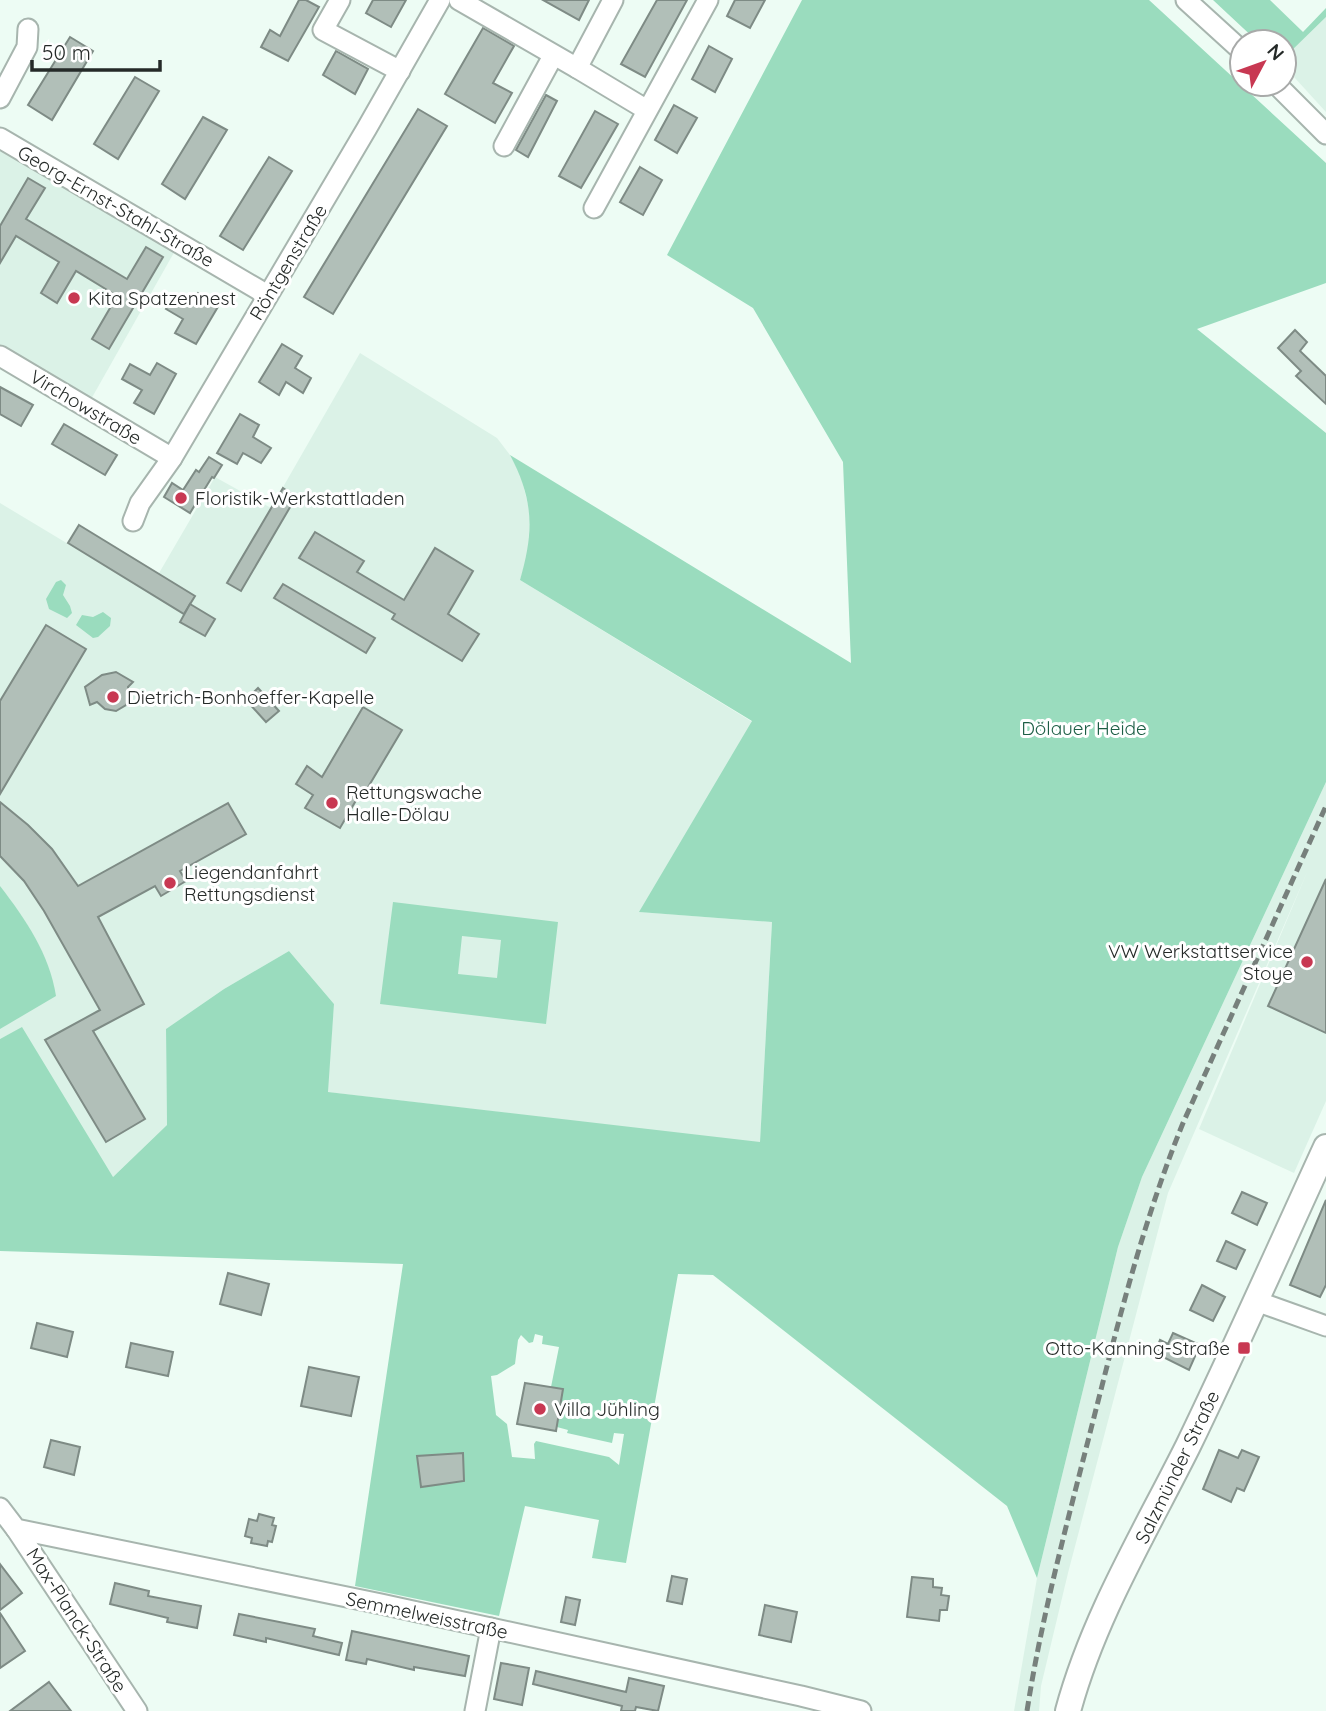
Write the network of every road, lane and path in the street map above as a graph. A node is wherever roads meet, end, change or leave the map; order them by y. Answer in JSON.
{"nodes":[{"id":1,"x":340,"y":0,"type":"edge"},
{"id":2,"x":440,"y":0,"type":"edge"},
{"id":3,"x":459,"y":0,"type":"edge"},
{"id":4,"x":613,"y":0,"type":"edge"},
{"id":5,"x":708,"y":0,"type":"edge"},
{"id":6,"x":1186,"y":0,"type":"edge"},
{"id":7,"x":28,"y":29,"type":"dead end"},
{"id":8,"x":1228,"y":38,"type":"edge"},
{"id":9,"x":553,"y":56,"type":"junction"},
{"id":10,"x":577,"y":68,"type":"junction"},
{"id":11,"x":400,"y":71,"type":"junction"},
{"id":12,"x":0,"y":98,"type":"edge"},
{"id":13,"x":1290,"y":98,"type":"edge"},
{"id":14,"x":647,"y":110,"type":"junction"},
{"id":15,"x":1326,"y":134,"type":"edge"},
{"id":16,"x":0,"y":138,"type":"edge"},
{"id":17,"x":504,"y":146,"type":"dead end"},
{"id":18,"x":594,"y":208,"type":"dead end"},
{"id":19,"x":266,"y":297,"type":"junction"},
{"id":20,"x":0,"y":356,"type":"edge"},
{"id":21,"x":172,"y":458,"type":"junction"},
{"id":22,"x":134,"y":521,"type":"dead end"},
{"id":23,"x":1326,"y":1147,"type":"edge"},
{"id":24,"x":1256,"y":1301,"type":"junction"},
{"id":25,"x":1326,"y":1326,"type":"edge"},
{"id":26,"x":0,"y":1508,"type":"edge"},
{"id":27,"x":16,"y":1529,"type":"junction"},
{"id":28,"x":491,"y":1628,"type":"junction"},
{"id":29,"x":137,"y":1711,"type":"edge"},
{"id":30,"x":475,"y":1711,"type":"edge"},
{"id":31,"x":861,"y":1711,"type":"edge"},
{"id":32,"x":1068,"y":1711,"type":"edge"}],
"edges":[{"from":1,"to":11,"type":"street"},
{"from":2,"to":11,"type":"street","name":"Röntgenstraße"},
{"from":3,"to":9,"type":"street"},
{"from":4,"to":10,"type":"street"},
{"from":5,"to":14,"type":"street"},
{"from":6,"to":8,"type":"street"},
{"from":7,"to":12,"type":"street"},
{"from":9,"to":10,"type":"street"},
{"from":9,"to":17,"type":"street"},
{"from":10,"to":14,"type":"street"},
{"from":11,"to":19,"type":"street","name":"Röntgenstraße"},
{"from":13,"to":15,"type":"street"},
{"from":14,"to":18,"type":"street"},
{"from":16,"to":19,"type":"street","name":"Georg-Ernst-Stahl-Straße"},
{"from":19,"to":21,"type":"street","name":"Röntgenstraße"},
{"from":20,"to":21,"type":"street","name":"Virchowstraße"},
{"from":21,"to":22,"type":"street","name":"Röntgenstraße"},
{"from":23,"to":24,"type":"main road","name":"Salzmünder Straße"},
{"from":24,"to":25,"type":"street"},
{"from":24,"to":32,"type":"main road","name":"Salzmünder Straße"},
{"from":26,"to":27,"type":"street"},
{"from":27,"to":28,"type":"street","name":"Semmelweisstraße"},
{"from":27,"to":29,"type":"street","name":"Max-Planck-Straße"},
{"from":28,"to":30,"type":"street"},
{"from":28,"to":31,"type":"street","name":"Semmelweisstraße"}]}
